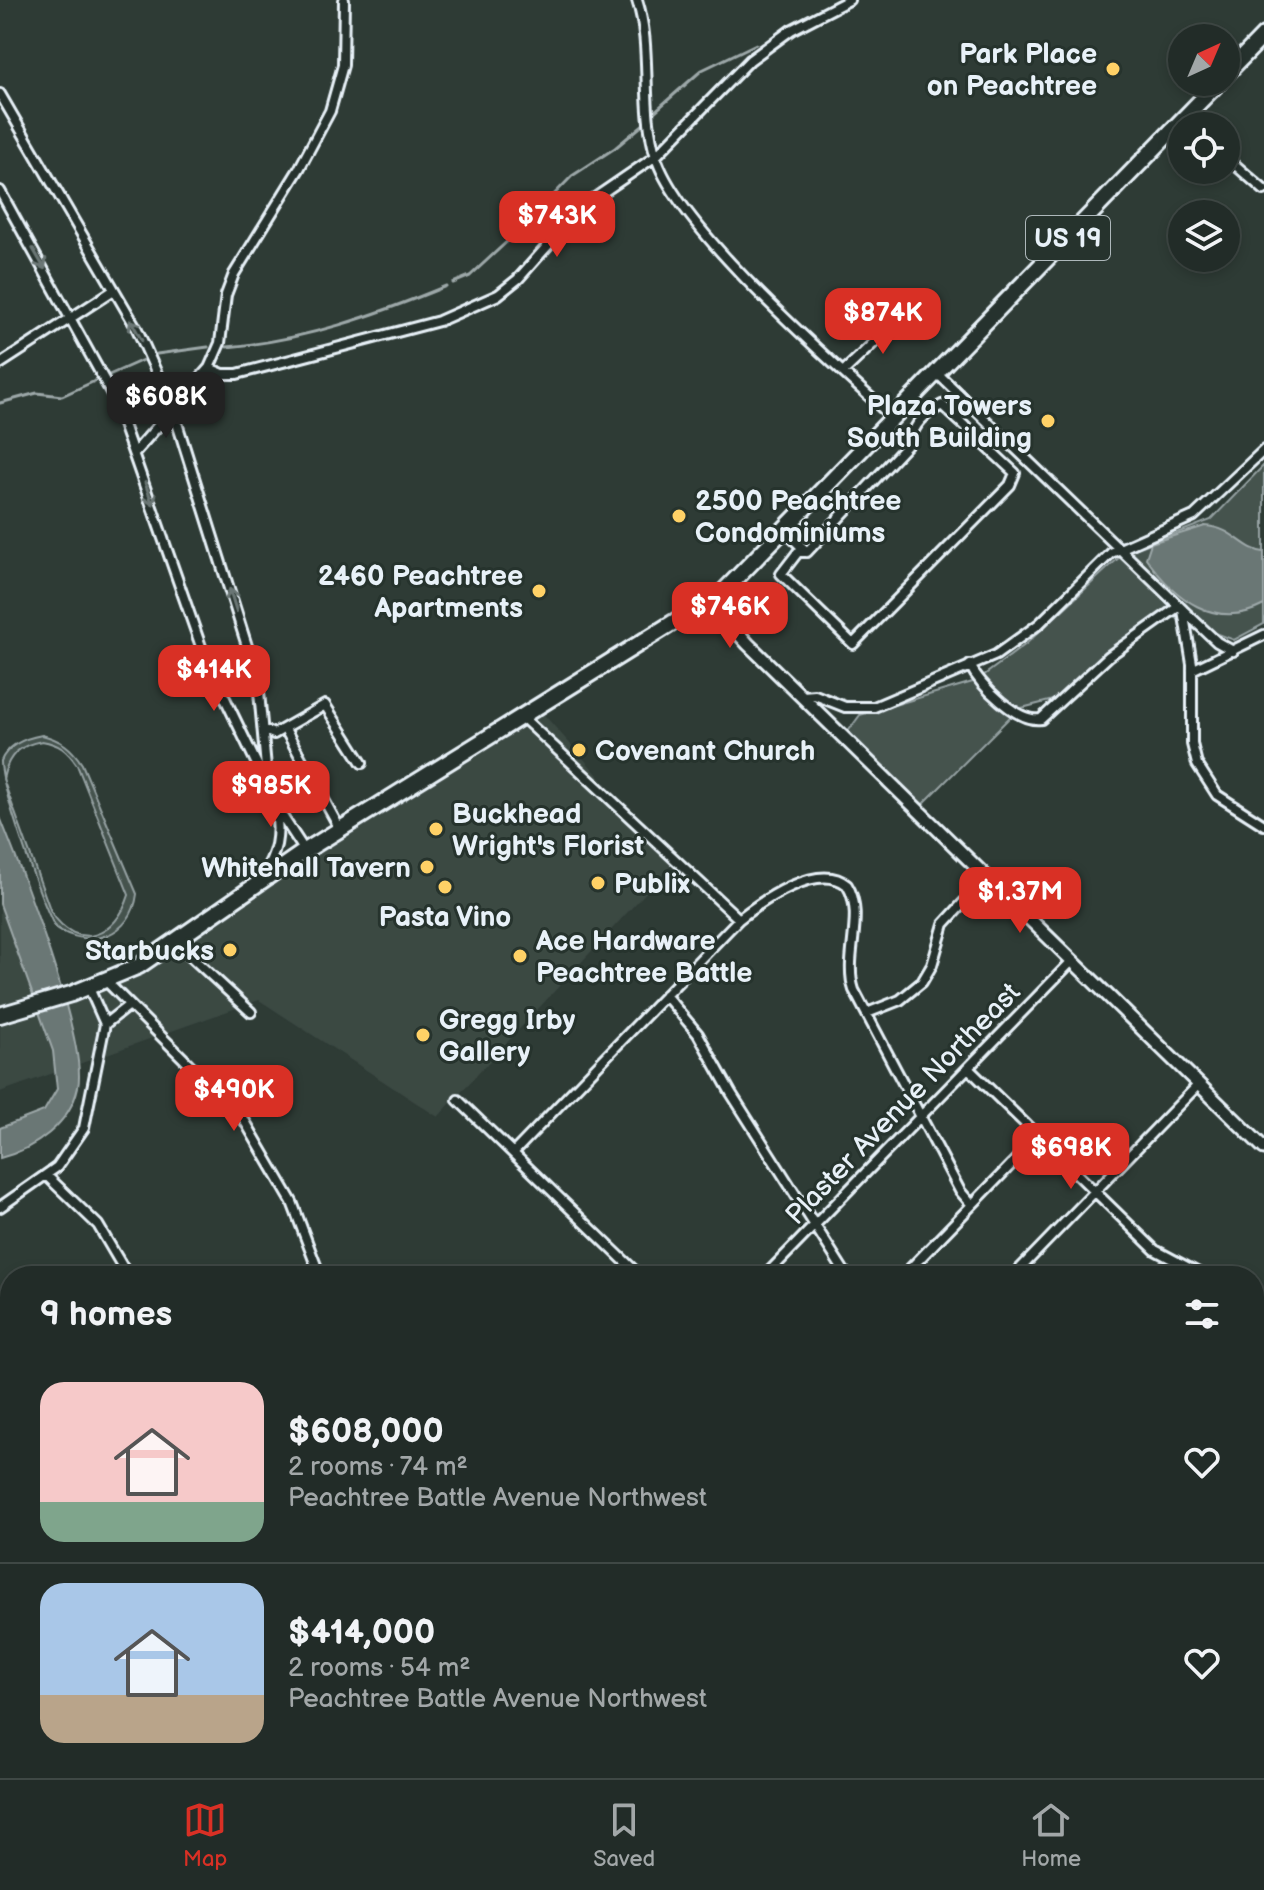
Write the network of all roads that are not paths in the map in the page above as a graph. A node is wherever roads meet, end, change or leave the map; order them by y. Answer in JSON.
{"nodes":[{"id":1,"x":344,"y":0,"type":"edge"},
{"id":2,"x":637,"y":0,"type":"edge"},
{"id":3,"x":849,"y":0,"type":"edge"},
{"id":4,"x":1264,"y":35,"type":"edge"},
{"id":5,"x":1240,"y":60,"type":"edge"},
{"id":6,"x":0,"y":94,"type":"edge"},
{"id":7,"x":1168,"y":143,"type":"edge"},
{"id":8,"x":656,"y":156,"type":"junction"},
{"id":9,"x":1240,"y":169,"type":"edge"},
{"id":10,"x":1264,"y":190,"type":"edge"},
{"id":11,"x":0,"y":191,"type":"edge"},
{"id":12,"x":114,"y":290,"type":"junction"},
{"id":13,"x":72,"y":317,"type":"junction"},
{"id":14,"x":901,"y":317,"type":"dead end"},
{"id":15,"x":0,"y":364,"type":"edge"},
{"id":16,"x":209,"y":368,"type":"junction"},
{"id":17,"x":843,"y":372,"type":"junction"},
{"id":18,"x":937,"y":373,"type":"junction"},
{"id":19,"x":172,"y":407,"type":"junction"},
{"id":20,"x":893,"y":418,"type":"junction"},
{"id":21,"x":1005,"y":439,"type":"junction"},
{"id":22,"x":990,"y":450,"type":"junction"},
{"id":23,"x":1264,"y":450,"type":"edge"},
{"id":24,"x":135,"y":452,"type":"junction"},
{"id":25,"x":1019,"y":452,"type":"junction"},
{"id":26,"x":1005,"y":464,"type":"junction"},
{"id":27,"x":785,"y":531,"type":"junction"},
{"id":28,"x":1118,"y":549,"type":"junction"},
{"id":29,"x":807,"y":552,"type":"junction"},
{"id":30,"x":710,"y":602,"type":"junction"},
{"id":31,"x":1181,"y":609,"type":"junction"},
{"id":32,"x":1264,"y":635,"type":"edge"},
{"id":33,"x":1233,"y":651,"type":"junction"},
{"id":34,"x":970,"y":665,"type":"junction"},
{"id":35,"x":1192,"y":670,"type":"junction"},
{"id":36,"x":803,"y":696,"type":"junction"},
{"id":37,"x":520,"y":714,"type":"junction"},
{"id":38,"x":285,"y":729,"type":"junction"},
{"id":39,"x":264,"y":730,"type":"junction"},
{"id":40,"x":362,"y":763,"type":"dead end"},
{"id":41,"x":268,"y":789,"type":"junction"},
{"id":42,"x":274,"y":801,"type":"junction"},
{"id":43,"x":1264,"y":825,"type":"edge"},
{"id":44,"x":340,"y":829,"type":"junction"},
{"id":45,"x":305,"y":851,"type":"junction"},
{"id":46,"x":986,"y":878,"type":"junction"},
{"id":47,"x":257,"y":884,"type":"junction"},
{"id":48,"x":739,"y":919,"type":"junction"},
{"id":49,"x":174,"y":941,"type":"junction"},
{"id":50,"x":1072,"y":961,"type":"junction"},
{"id":51,"x":106,"y":981,"type":"junction"},
{"id":52,"x":89,"y":988,"type":"junction"},
{"id":53,"x":665,"y":995,"type":"junction"},
{"id":54,"x":128,"y":1006,"type":"junction"},
{"id":55,"x":251,"y":1012,"type":"dead end"},
{"id":56,"x":867,"y":1013,"type":"junction"},
{"id":57,"x":0,"y":1015,"type":"edge"},
{"id":58,"x":105,"y":1024,"type":"junction"},
{"id":59,"x":968,"y":1068,"type":"junction"},
{"id":60,"x":1199,"y":1084,"type":"junction"},
{"id":61,"x":458,"y":1100,"type":"dead end"},
{"id":62,"x":920,"y":1116,"type":"junction"},
{"id":63,"x":1038,"y":1137,"type":"junction"},
{"id":64,"x":1264,"y":1148,"type":"edge"},
{"id":65,"x":513,"y":1153,"type":"junction"},
{"id":66,"x":46,"y":1175,"type":"junction"},
{"id":67,"x":1095,"y":1192,"type":"junction"},
{"id":68,"x":972,"y":1205,"type":"junction"},
{"id":69,"x":0,"y":1207,"type":"edge"},
{"id":70,"x":813,"y":1225,"type":"junction"},
{"id":71,"x":122,"y":1266,"type":"edge"},
{"id":72,"x":316,"y":1266,"type":"edge"},
{"id":73,"x":630,"y":1266,"type":"edge"},
{"id":74,"x":774,"y":1266,"type":"edge"},
{"id":75,"x":840,"y":1266,"type":"edge"},
{"id":76,"x":913,"y":1266,"type":"edge"},
{"id":77,"x":1023,"y":1266,"type":"edge"},
{"id":78,"x":1185,"y":1266,"type":"edge"}],
"edges":[{"from":1,"to":16,"type":"street"},
{"from":2,"to":8,"type":"street"},
{"from":3,"to":8,"type":"street"},
{"from":4,"to":5,"type":"highway"},
{"from":6,"to":12,"type":"street"},
{"from":7,"to":18,"type":"highway","number":"US 19"},
{"from":8,"to":16,"type":"street"},
{"from":8,"to":17,"type":"street"},
{"from":9,"to":10,"type":"street"},
{"from":11,"to":13,"type":"street","one_way":true},
{"from":12,"to":13,"type":"street"},
{"from":19,"to":12,"type":"street","one_way":true},
{"from":13,"to":15,"type":"street"},
{"from":13,"to":24,"type":"street"},
{"from":14,"to":17,"type":"street"},
{"from":16,"to":19,"type":"street"},
{"from":17,"to":20,"type":"street"},
{"from":18,"to":20,"type":"highway","number":"US 19"},
{"from":18,"to":21,"type":"street"},
{"from":19,"to":24,"type":"street"},
{"from":39,"to":19,"type":"street","one_way":true},
{"from":20,"to":27,"type":"highway","number":"US 19"},
{"from":21,"to":22,"type":"street"},
{"from":21,"to":25,"type":"street"},
{"from":22,"to":26,"type":"street"},
{"from":22,"to":29,"type":"street"},
{"from":23,"to":28,"type":"street"},
{"from":24,"to":41,"type":"street","one_way":true},
{"from":25,"to":26,"type":"street"},
{"from":25,"to":28,"type":"street"},
{"from":26,"to":29,"type":"street"},
{"from":27,"to":29,"type":"street"},
{"from":27,"to":30,"type":"highway","number":"US 19"},
{"from":28,"to":31,"type":"street"},
{"from":28,"to":34,"type":"street"},
{"from":30,"to":36,"type":"main road"},
{"from":30,"to":37,"type":"highway","number":"US 19"},
{"from":31,"to":33,"type":"street"},
{"from":31,"to":34,"type":"street"},
{"from":31,"to":35,"type":"street"},
{"from":32,"to":33,"type":"street"},
{"from":33,"to":35,"type":"street"},
{"from":34,"to":36,"type":"street"},
{"from":35,"to":43,"type":"street"},
{"from":36,"to":46,"type":"main road"},
{"from":37,"to":44,"type":"highway","number":"US 19"},
{"from":37,"to":48,"type":"street"},
{"from":38,"to":39,"type":"street"},
{"from":38,"to":40,"type":"street"},
{"from":38,"to":44,"type":"street"},
{"from":39,"to":41,"type":"street"},
{"from":41,"to":42,"type":"street"},
{"from":42,"to":45,"type":"street"},
{"from":42,"to":47,"type":"street"},
{"from":44,"to":45,"type":"highway","number":"US 19"},
{"from":45,"to":47,"type":"highway","number":"US 19"},
{"from":46,"to":50,"type":"main road"},
{"from":46,"to":56,"type":"street"},
{"from":47,"to":49,"type":"highway","number":"US 19"},
{"from":48,"to":53,"type":"street"},
{"from":48,"to":56,"type":"street"},
{"from":49,"to":51,"type":"highway","number":"US 19"},
{"from":49,"to":55,"type":"street"},
{"from":50,"to":59,"type":"street","name":"Plaster Avenue Northeast"},
{"from":50,"to":60,"type":"main road"},
{"from":51,"to":52,"type":"highway","number":"US 19"},
{"from":51,"to":54,"type":"street"},
{"from":52,"to":57,"type":"highway","number":"US 19"},
{"from":52,"to":58,"type":"street"},
{"from":53,"to":65,"type":"street"},
{"from":53,"to":70,"type":"street"},
{"from":54,"to":58,"type":"street"},
{"from":54,"to":72,"type":"street"},
{"from":56,"to":62,"type":"street"},
{"from":58,"to":66,"type":"street"},
{"from":59,"to":62,"type":"street","name":"Plaster Avenue Northeast"},
{"from":59,"to":63,"type":"street"},
{"from":60,"to":64,"type":"main road"},
{"from":60,"to":67,"type":"street"},
{"from":61,"to":65,"type":"street"},
{"from":62,"to":68,"type":"street"},
{"from":62,"to":70,"type":"street","name":"Plaster Avenue Northeast"},
{"from":63,"to":67,"type":"street"},
{"from":63,"to":68,"type":"street"},
{"from":65,"to":73,"type":"street"},
{"from":66,"to":69,"type":"street"},
{"from":66,"to":71,"type":"street"},
{"from":67,"to":77,"type":"street"},
{"from":67,"to":78,"type":"street"},
{"from":68,"to":76,"type":"street"},
{"from":70,"to":74,"type":"street","name":"Plaster Avenue Northeast"},
{"from":70,"to":75,"type":"street"}]}
